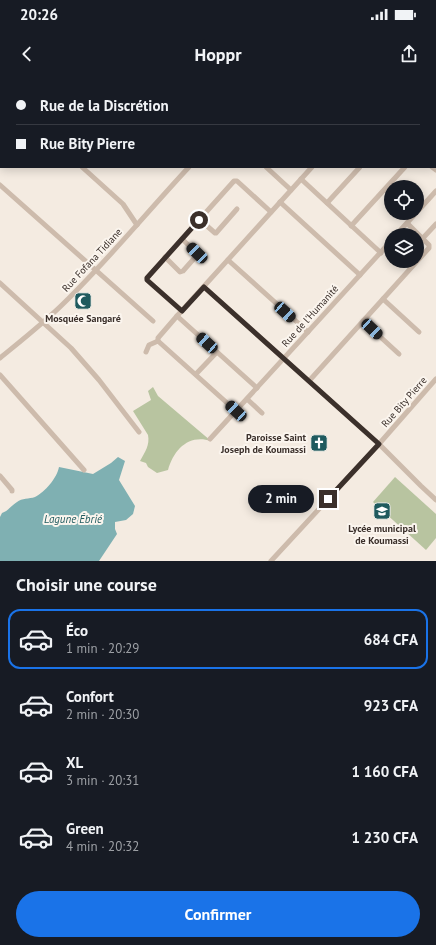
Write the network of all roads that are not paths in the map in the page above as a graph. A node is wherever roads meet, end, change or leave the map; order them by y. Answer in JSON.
{"nodes":[{"id":1,"x":83,"y":168,"type":"edge"},
{"id":2,"x":186,"y":168,"type":"edge"},
{"id":3,"x":267,"y":168,"type":"edge"},
{"id":4,"x":311,"y":168,"type":"edge"},
{"id":5,"x":359,"y":168,"type":"edge"},
{"id":6,"x":404,"y":168,"type":"edge"},
{"id":7,"x":301,"y":179,"type":"junction"},
{"id":8,"x":0,"y":185,"type":"edge"},
{"id":9,"x":291,"y":190,"type":"junction"},
{"id":10,"x":436,"y":191,"type":"edge"},
{"id":11,"x":280,"y":202,"type":"junction"},
{"id":12,"x":327,"y":204,"type":"junction"},
{"id":13,"x":424,"y":205,"type":"edge"},
{"id":14,"x":237,"y":209,"type":"dead end"},
{"id":15,"x":271,"y":212,"type":"junction"},
{"id":16,"x":199,"y":220,"type":"junction"},
{"id":17,"x":410,"y":220,"type":"edge"},
{"id":18,"x":407,"y":223,"type":"junction"},
{"id":19,"x":436,"y":224,"type":"edge"},
{"id":20,"x":137,"y":225,"type":"junction"},
{"id":21,"x":351,"y":226,"type":"junction"},
{"id":22,"x":402,"y":228,"type":"edge"},
{"id":23,"x":412,"y":228,"type":"edge"},
{"id":24,"x":424,"y":237,"type":"edge"},
{"id":25,"x":182,"y":239,"type":"junction"},
{"id":26,"x":424,"y":239,"type":"edge"},
{"id":27,"x":384,"y":249,"type":"edge"},
{"id":28,"x":380,"y":253,"type":"junction"},
{"id":29,"x":424,"y":255,"type":"edge"},
{"id":30,"x":165,"y":257,"type":"junction"},
{"id":31,"x":228,"y":260,"type":"junction"},
{"id":32,"x":412,"y":268,"type":"edge"},
{"id":33,"x":96,"y":270,"type":"junction"},
{"id":34,"x":360,"y":275,"type":"junction"},
{"id":35,"x":0,"y":283,"type":"edge"},
{"id":36,"x":204,"y":287,"type":"junction"},
{"id":37,"x":383,"y":299,"type":"junction"},
{"id":38,"x":182,"y":311,"type":"junction"},
{"id":39,"x":177,"y":316,"type":"junction"},
{"id":40,"x":153,"y":321,"type":"dead end"},
{"id":41,"x":363,"y":321,"type":"junction"},
{"id":42,"x":44,"y":322,"type":"junction"},
{"id":43,"x":308,"y":332,"type":"junction"},
{"id":44,"x":419,"y":332,"type":"dead end"},
{"id":45,"x":158,"y":341,"type":"junction"},
{"id":46,"x":146,"y":352,"type":"dead end"},
{"id":47,"x":216,"y":352,"type":"junction"},
{"id":48,"x":399,"y":354,"type":"dead end"},
{"id":49,"x":0,"y":358,"type":"edge"},
{"id":50,"x":284,"y":358,"type":"junction"},
{"id":51,"x":196,"y":374,"type":"junction"},
{"id":52,"x":0,"y":375,"type":"edge"},
{"id":53,"x":436,"y":380,"type":"edge"},
{"id":54,"x":309,"y":381,"type":"junction"},
{"id":55,"x":257,"y":388,"type":"junction"},
{"id":56,"x":247,"y":399,"type":"junction"},
{"id":57,"x":236,"y":411,"type":"junction"},
{"id":58,"x":262,"y":413,"type":"dead end"},
{"id":59,"x":139,"y":432,"type":"dead end"},
{"id":60,"x":210,"y":439,"type":"dead end"},
{"id":61,"x":379,"y":444,"type":"junction"},
{"id":62,"x":84,"y":470,"type":"dead end"},
{"id":63,"x":0,"y":476,"type":"edge"},
{"id":64,"x":12,"y":491,"type":"dead end"},
{"id":65,"x":436,"y":500,"type":"edge"},
{"id":66,"x":271,"y":561,"type":"edge"}],
"edges":[{"from":1,"to":20,"type":"street"},
{"from":2,"to":20,"type":"street","name":"Rue Fofana Tidiane"},
{"from":3,"to":9,"type":"street"},
{"from":4,"to":7,"type":"street"},
{"from":5,"to":12,"type":"street"},
{"from":6,"to":21,"type":"street"},
{"from":7,"to":9,"type":"street"},
{"from":7,"to":12,"type":"street"},
{"from":8,"to":33,"type":"street"},
{"from":9,"to":11,"type":"street"},
{"from":10,"to":13,"type":"street"},
{"from":11,"to":15,"type":"street"},
{"from":11,"to":34,"type":"street"},
{"from":12,"to":21,"type":"street"},
{"from":14,"to":16,"type":"street"},
{"from":15,"to":16,"type":"street"},
{"from":15,"to":31,"type":"street"},
{"from":16,"to":25,"type":"street"},
{"from":17,"to":18,"type":"street"},
{"from":18,"to":22,"type":"street"},
{"from":18,"to":23,"type":"street"},
{"from":19,"to":24,"type":"street"},
{"from":20,"to":33,"type":"street","name":"Rue Fofana Tidiane"},
{"from":21,"to":28,"type":"street"},
{"from":25,"to":30,"type":"street"},
{"from":25,"to":30,"type":"street"},
{"from":26,"to":29,"type":"street"},
{"from":27,"to":28,"type":"street","name":"Rue de l'Humanité"},
{"from":28,"to":34,"type":"street","name":"Rue de l'Humanité"},
{"from":30,"to":38,"type":"street"},
{"from":31,"to":36,"type":"street"},
{"from":31,"to":43,"type":"street"},
{"from":32,"to":37,"type":"street"},
{"from":33,"to":40,"type":"street"},
{"from":33,"to":42,"type":"street","name":"Rue Fofana Tidiane"},
{"from":34,"to":43,"type":"street","name":"Rue de l'Humanité"},
{"from":35,"to":42,"type":"street"},
{"from":36,"to":38,"type":"street"},
{"from":36,"to":50,"type":"street"},
{"from":37,"to":41,"type":"street"},
{"from":37,"to":44,"type":"street"},
{"from":38,"to":39,"type":"street"},
{"from":39,"to":45,"type":"street"},
{"from":39,"to":47,"type":"street"},
{"from":41,"to":48,"type":"street"},
{"from":41,"to":54,"type":"street"},
{"from":42,"to":49,"type":"street","name":"Rue Fofana Tidiane"},
{"from":42,"to":59,"type":"street"},
{"from":43,"to":50,"type":"street","name":"Rue de l'Humanité"},
{"from":45,"to":46,"type":"street"},
{"from":45,"to":51,"type":"street"},
{"from":47,"to":51,"type":"street"},
{"from":47,"to":55,"type":"street"},
{"from":50,"to":54,"type":"street"},
{"from":50,"to":55,"type":"street","name":"Rue de l'Humanité"},
{"from":51,"to":57,"type":"street"},
{"from":52,"to":62,"type":"street"},
{"from":53,"to":61,"type":"street","name":"Rue Bity Pierre"},
{"from":54,"to":61,"type":"street"},
{"from":55,"to":56,"type":"street","name":"Rue de l'Humanité"},
{"from":56,"to":57,"type":"street","name":"Rue de l'Humanité"},
{"from":56,"to":58,"type":"street"},
{"from":57,"to":60,"type":"street","name":"Rue de l'Humanité"},
{"from":61,"to":65,"type":"street"},
{"from":61,"to":66,"type":"street","name":"Rue Bity Pierre"},
{"from":63,"to":64,"type":"street"}]}
